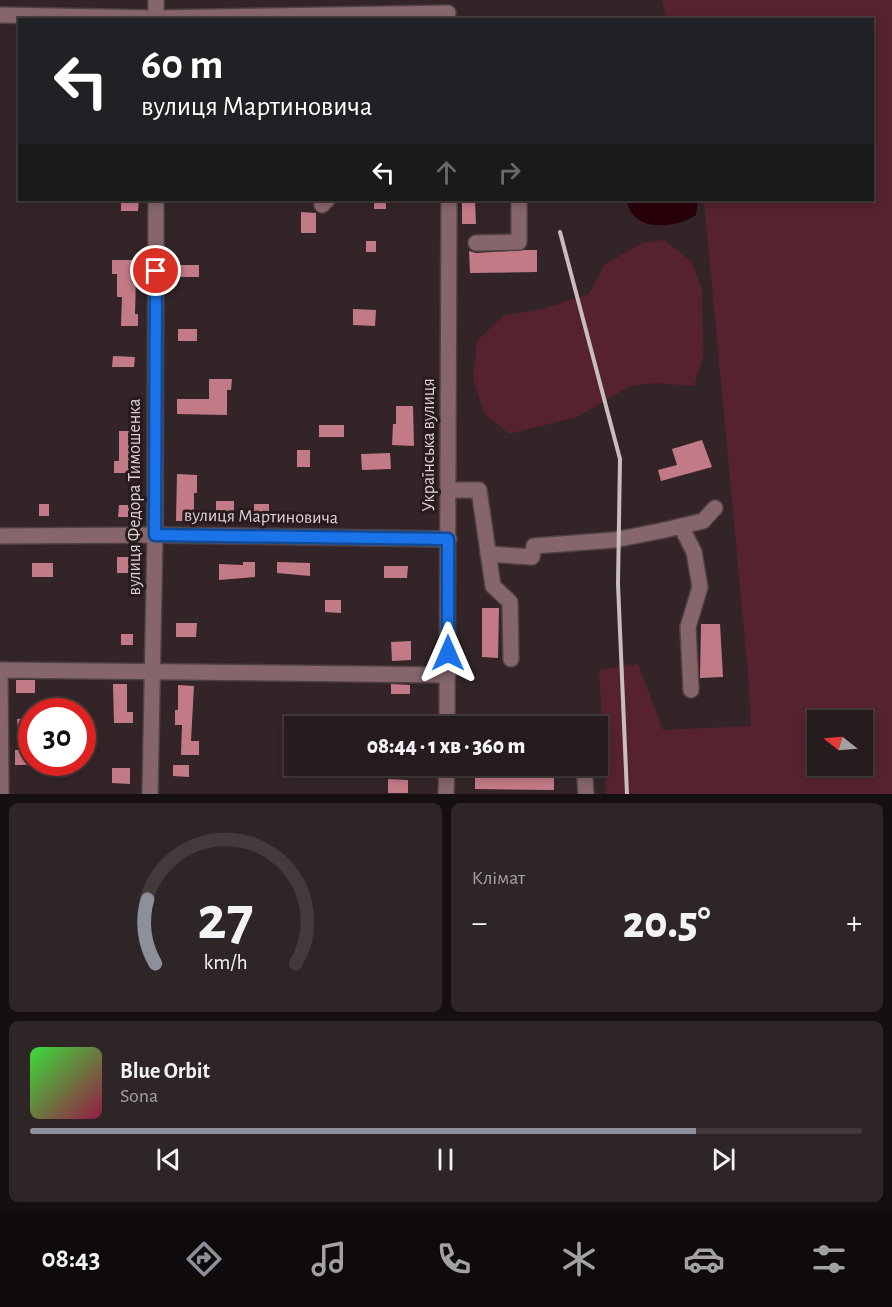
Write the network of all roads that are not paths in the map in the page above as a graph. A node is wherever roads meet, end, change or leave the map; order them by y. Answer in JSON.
{"nodes":[{"id":1,"x":156,"y":0,"type":"edge"},
{"id":2,"x":448,"y":11,"type":"edge"},
{"id":3,"x":0,"y":15,"type":"edge"},
{"id":4,"x":117,"y":18,"type":"edge"},
{"id":5,"x":156,"y":18,"type":"edge"},
{"id":6,"x":192,"y":18,"type":"edge"},
{"id":7,"x":156,"y":201,"type":"edge"},
{"id":8,"x":449,"y":201,"type":"edge"},
{"id":9,"x":519,"y":201,"type":"edge"},
{"id":10,"x":476,"y":243,"type":"dead end"},
{"id":11,"x":449,"y":490,"type":"junction"},
{"id":12,"x":715,"y":508,"type":"dead end"},
{"id":13,"x":681,"y":526,"type":"junction"},
{"id":14,"x":155,"y":535,"type":"junction"},
{"id":15,"x":0,"y":536,"type":"edge"},
{"id":16,"x":448,"y":539,"type":"junction"},
{"id":17,"x":488,"y":554,"type":"junction"},
{"id":18,"x":511,"y":659,"type":"dead end"},
{"id":19,"x":0,"y":670,"type":"edge"},
{"id":20,"x":153,"y":672,"type":"junction"},
{"id":21,"x":448,"y":675,"type":"junction"},
{"id":22,"x":691,"y":690,"type":"dead end"},
{"id":23,"x":447,"y":716,"type":"edge"},
{"id":24,"x":447,"y":776,"type":"edge"},
{"id":25,"x":585,"y":776,"type":"edge"},
{"id":26,"x":1,"y":794,"type":"edge"},
{"id":27,"x":150,"y":794,"type":"edge"},
{"id":28,"x":446,"y":794,"type":"edge"},
{"id":29,"x":586,"y":794,"type":"edge"}],
"edges":[{"from":1,"to":5,"type":"street"},
{"from":2,"to":6,"type":"street"},
{"from":3,"to":4,"type":"street"},
{"from":7,"to":14,"type":"street","name":"вулиця Федора Тимошенка"},
{"from":8,"to":11,"type":"street","name":"Українська вулиця"},
{"from":9,"to":10,"type":"street"},
{"from":11,"to":16,"type":"street","name":"Українська вулиця"},
{"from":11,"to":17,"type":"street"},
{"from":12,"to":13,"type":"street"},
{"from":13,"to":17,"type":"street"},
{"from":13,"to":22,"type":"street"},
{"from":14,"to":15,"type":"street","name":"вулиця Мартиновича"},
{"from":14,"to":16,"type":"street","name":"вулиця Мартиновича"},
{"from":14,"to":20,"type":"street","name":"вулиця Федора Тимошенка"},
{"from":16,"to":21,"type":"street","name":"Українська вулиця"},
{"from":17,"to":18,"type":"street"},
{"from":19,"to":20,"type":"street"},
{"from":19,"to":26,"type":"street"},
{"from":20,"to":21,"type":"street"},
{"from":20,"to":27,"type":"street","name":"вулиця Федора Тимошенка"},
{"from":21,"to":23,"type":"street","name":"Українська вулиця"},
{"from":24,"to":28,"type":"street"},
{"from":25,"to":29,"type":"street"}]}
